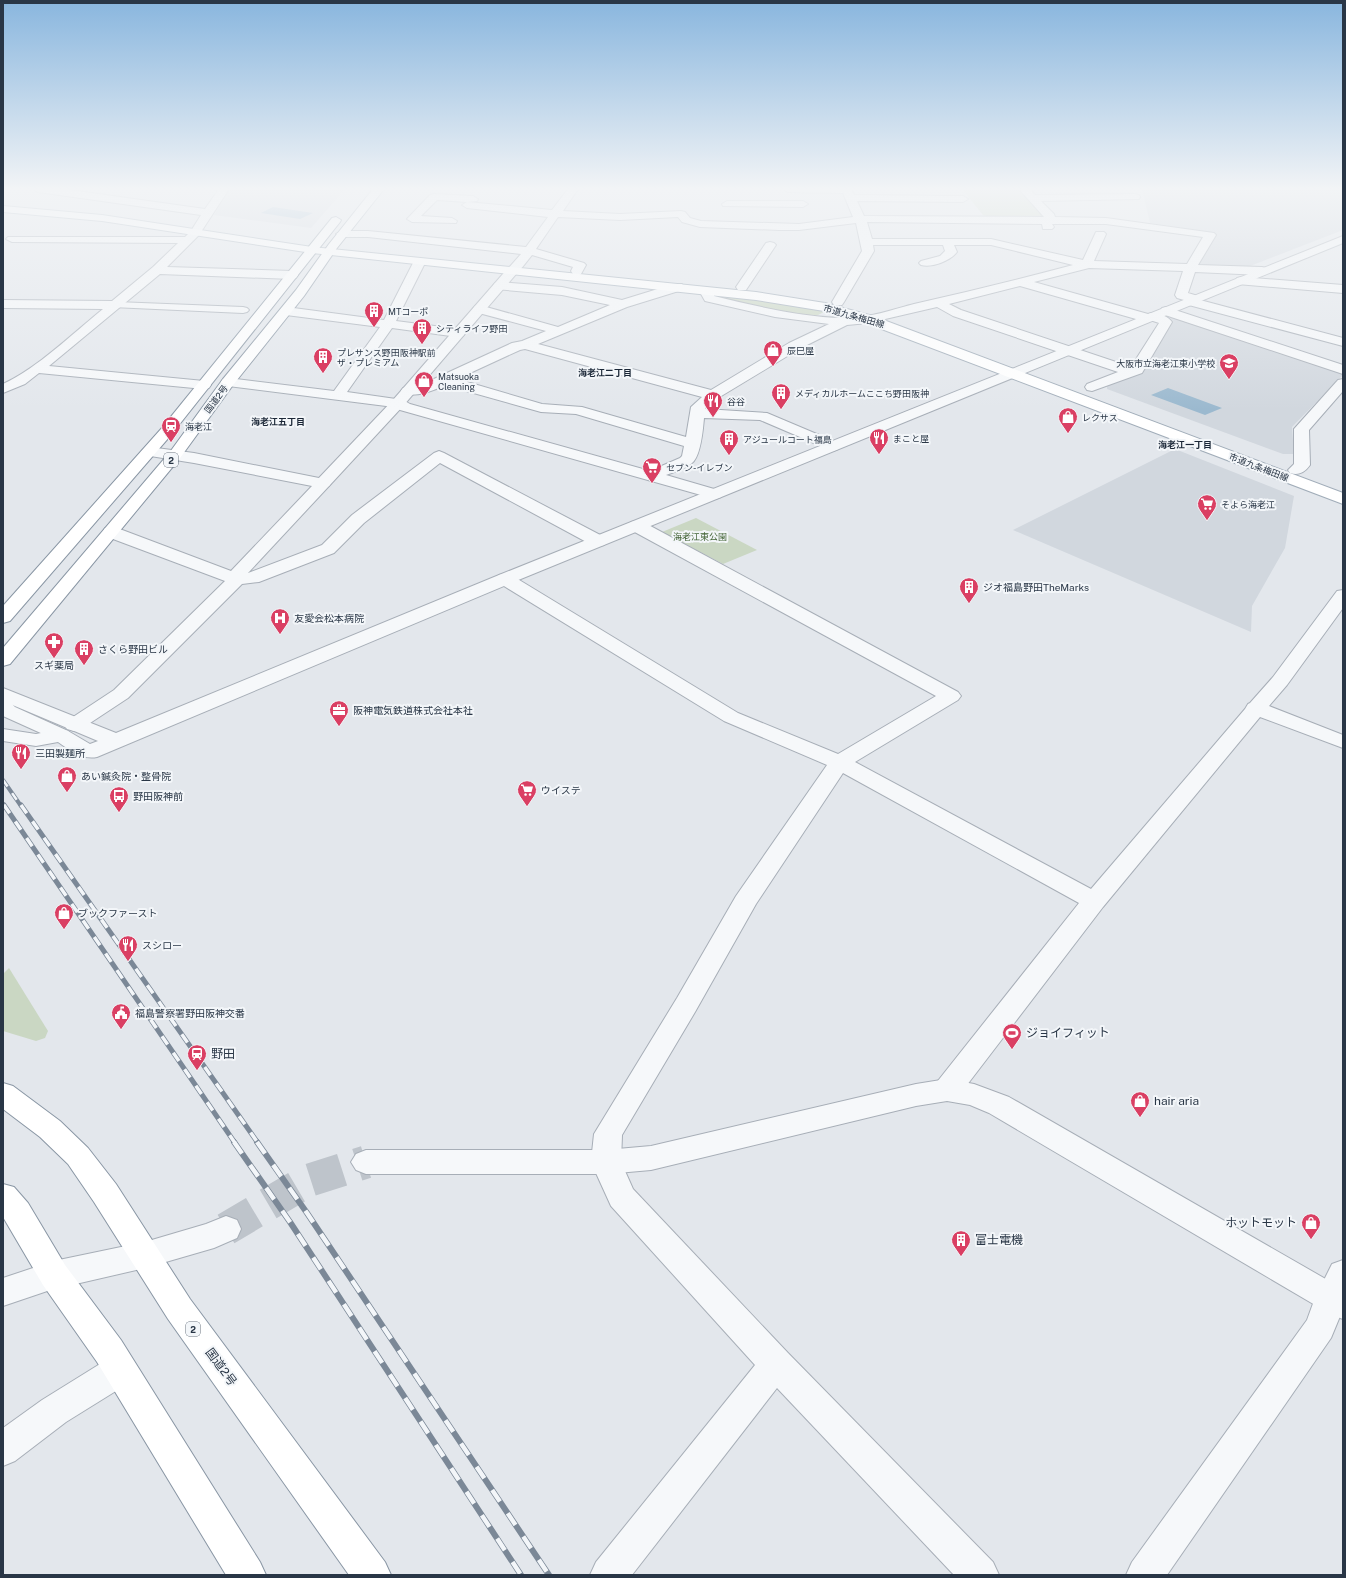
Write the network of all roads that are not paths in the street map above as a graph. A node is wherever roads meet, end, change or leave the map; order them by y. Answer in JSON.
{"nodes":[{"id":1,"x":164,"y":263,"type":"edge"},
{"id":2,"x":302,"y":263,"type":"edge"},
{"id":3,"x":321,"y":263,"type":"edge"},
{"id":4,"x":420,"y":263,"type":"edge"},
{"id":5,"x":470,"y":263,"type":"edge"},
{"id":6,"x":520,"y":263,"type":"edge"},
{"id":7,"x":572,"y":263,"type":"edge"},
{"id":8,"x":759,"y":263,"type":"edge"},
{"id":9,"x":861,"y":263,"type":"edge"},
{"id":10,"x":1083,"y":263,"type":"edge"},
{"id":11,"x":1194,"y":263,"type":"edge"},
{"id":12,"x":1283,"y":263,"type":"edge"},
{"id":13,"x":1089,"y":264,"type":"junction"},
{"id":14,"x":516,"y":267,"type":"junction"},
{"id":15,"x":157,"y":270,"type":"junction"},
{"id":16,"x":577,"y":270,"type":"junction"},
{"id":17,"x":1190,"y":270,"type":"junction"},
{"id":18,"x":1262,"y":271,"type":"junction"},
{"id":19,"x":292,"y":275,"type":"junction"},
{"id":20,"x":1239,"y":281,"type":"junction"},
{"id":21,"x":1022,"y":283,"type":"junction"},
{"id":22,"x":499,"y":286,"type":"junction"},
{"id":23,"x":678,"y":287,"type":"junction"},
{"id":24,"x":742,"y":287,"type":"junction"},
{"id":25,"x":1343,"y":289,"type":"edge"},
{"id":26,"x":709,"y":291,"type":"junction"},
{"id":27,"x":1192,"y":300,"type":"junction"},
{"id":28,"x":838,"y":302,"type":"junction"},
{"id":29,"x":942,"y":303,"type":"junction"},
{"id":30,"x":3,"y":304,"type":"edge"},
{"id":31,"x":623,"y":304,"type":"junction"},
{"id":32,"x":116,"y":305,"type":"junction"},
{"id":33,"x":479,"y":309,"type":"junction"},
{"id":34,"x":243,"y":310,"type":"dead end"},
{"id":35,"x":286,"y":310,"type":"junction"},
{"id":36,"x":884,"y":315,"type":"junction"},
{"id":37,"x":1156,"y":315,"type":"junction"},
{"id":38,"x":868,"y":319,"type":"junction"},
{"id":39,"x":844,"y":322,"type":"junction"},
{"id":40,"x":389,"y":323,"type":"junction"},
{"id":41,"x":559,"y":331,"type":"junction"},
{"id":42,"x":458,"y":333,"type":"junction"},
{"id":43,"x":1343,"y":342,"type":"edge"},
{"id":44,"x":525,"y":345,"type":"junction"},
{"id":45,"x":1068,"y":351,"type":"junction"},
{"id":46,"x":36,"y":370,"type":"junction"},
{"id":47,"x":1019,"y":370,"type":"junction"},
{"id":48,"x":1343,"y":370,"type":"edge"},
{"id":49,"x":1130,"y":372,"type":"junction"},
{"id":50,"x":443,"y":380,"type":"junction"},
{"id":51,"x":228,"y":382,"type":"junction"},
{"id":52,"x":1343,"y":383,"type":"edge"},
{"id":53,"x":204,"y":385,"type":"junction"},
{"id":54,"x":1092,"y":387,"type":"dead end"},
{"id":55,"x":3,"y":389,"type":"edge"},
{"id":56,"x":408,"y":391,"type":"junction"},
{"id":57,"x":337,"y":396,"type":"junction"},
{"id":58,"x":713,"y":396,"type":"junction"},
{"id":59,"x":398,"y":403,"type":"junction"},
{"id":60,"x":697,"y":413,"type":"junction"},
{"id":61,"x":692,"y":443,"type":"junction"},
{"id":62,"x":833,"y":446,"type":"junction"},
{"id":63,"x":149,"y":452,"type":"junction"},
{"id":64,"x":175,"y":455,"type":"junction"},
{"id":65,"x":1296,"y":470,"type":"junction"},
{"id":66,"x":652,"y":476,"type":"junction"},
{"id":67,"x":323,"y":483,"type":"junction"},
{"id":68,"x":1343,"y":488,"type":"edge"},
{"id":69,"x":715,"y":494,"type":"junction"},
{"id":70,"x":1343,"y":499,"type":"edge"},
{"id":71,"x":637,"y":526,"type":"junction"},
{"id":72,"x":111,"y":532,"type":"junction"},
{"id":73,"x":598,"y":541,"type":"junction"},
{"id":74,"x":237,"y":579,"type":"junction"},
{"id":75,"x":505,"y":579,"type":"junction"},
{"id":76,"x":1343,"y":595,"type":"edge"},
{"id":77,"x":3,"y":617,"type":"edge"},
{"id":78,"x":3,"y":660,"type":"edge"},
{"id":79,"x":3,"y":694,"type":"edge"},
{"id":80,"x":3,"y":706,"type":"edge"},
{"id":81,"x":1255,"y":708,"type":"junction"},
{"id":82,"x":68,"y":730,"type":"junction"},
{"id":83,"x":3,"y":735,"type":"edge"},
{"id":84,"x":116,"y":741,"type":"junction"},
{"id":85,"x":1343,"y":742,"type":"edge"},
{"id":86,"x":839,"y":762,"type":"junction"},
{"id":87,"x":1094,"y":901,"type":"junction"},
{"id":88,"x":947,"y":1090,"type":"junction"},
{"id":89,"x":3,"y":1094,"type":"edge"},
{"id":90,"x":366,"y":1162,"type":"tunnel mouth"},
{"id":91,"x":606,"y":1162,"type":"junction"},
{"id":92,"x":3,"y":1196,"type":"edge"},
{"id":93,"x":226,"y":1229,"type":"tunnel mouth"},
{"id":94,"x":145,"y":1256,"type":"junction"},
{"id":95,"x":54,"y":1274,"type":"junction"},
{"id":96,"x":3,"y":1292,"type":"edge"},
{"id":97,"x":1339,"y":1292,"type":"edge"},
{"id":98,"x":776,"y":1364,"type":"junction"},
{"id":99,"x":120,"y":1370,"type":"junction"},
{"id":100,"x":3,"y":1449,"type":"edge"},
{"id":101,"x":247,"y":1575,"type":"edge"},
{"id":102,"x":372,"y":1575,"type":"edge"},
{"id":103,"x":609,"y":1575,"type":"edge"},
{"id":104,"x":980,"y":1575,"type":"edge"},
{"id":105,"x":1146,"y":1575,"type":"edge"}],
"edges":[{"from":1,"to":15,"type":"street"},
{"from":2,"to":19,"type":"main road","name":"国道2号","number":"2"},
{"from":3,"to":35,"type":"main road","name":"国道2号","number":"2"},
{"from":4,"to":40,"type":"street"},
{"from":5,"to":14,"type":"main road","name":"市道九条梅田線"},
{"from":6,"to":14,"type":"street"},
{"from":7,"to":16,"type":"street"},
{"from":8,"to":24,"type":"street"},
{"from":9,"to":28,"type":"street"},
{"from":10,"to":13,"type":"street"},
{"from":11,"to":17,"type":"street"},
{"from":12,"to":18,"type":"street"},
{"from":13,"to":17,"type":"street"},
{"from":13,"to":21,"type":"street"},
{"from":14,"to":16,"type":"main road","name":"市道九条梅田線"},
{"from":14,"to":22,"type":"street"},
{"from":14,"to":23,"type":"main road","name":"市道九条梅田線"},
{"from":15,"to":19,"type":"street"},
{"from":15,"to":32,"type":"street"},
{"from":16,"to":24,"type":"main road","name":"市道九条梅田線"},
{"from":17,"to":18,"type":"street"},
{"from":17,"to":27,"type":"street"},
{"from":18,"to":20,"type":"street"},
{"from":19,"to":53,"type":"main road","name":"国道2号","number":"2"},
{"from":20,"to":25,"type":"street"},
{"from":20,"to":27,"type":"street"},
{"from":21,"to":29,"type":"street"},
{"from":21,"to":37,"type":"street"},
{"from":22,"to":31,"type":"street"},
{"from":22,"to":33,"type":"street"},
{"from":23,"to":26,"type":"main road","name":"市道九条梅田線"},
{"from":23,"to":31,"type":"street"},
{"from":24,"to":28,"type":"main road","name":"市道九条梅田線"},
{"from":26,"to":38,"type":"main road","name":"市道九条梅田線"},
{"from":26,"to":39,"type":"street"},
{"from":27,"to":37,"type":"street"},
{"from":27,"to":43,"type":"street"},
{"from":28,"to":36,"type":"main road","name":"市道九条梅田線"},
{"from":29,"to":36,"type":"street"},
{"from":29,"to":45,"type":"street"},
{"from":30,"to":32,"type":"street"},
{"from":31,"to":41,"type":"street"},
{"from":32,"to":34,"type":"street"},
{"from":32,"to":46,"type":"street"},
{"from":33,"to":41,"type":"street"},
{"from":33,"to":42,"type":"street"},
{"from":35,"to":40,"type":"street"},
{"from":35,"to":51,"type":"main road","name":"国道2号","number":"2"},
{"from":36,"to":38,"type":"street"},
{"from":36,"to":47,"type":"main road","name":"市道九条梅田線"},
{"from":37,"to":45,"type":"street"},
{"from":37,"to":48,"type":"street"},
{"from":37,"to":49,"type":"street"},
{"from":38,"to":39,"type":"street"},
{"from":38,"to":47,"type":"main road","name":"市道九条梅田線"},
{"from":39,"to":58,"type":"street"},
{"from":40,"to":42,"type":"street"},
{"from":40,"to":57,"type":"street"},
{"from":41,"to":44,"type":"street"},
{"from":42,"to":56,"type":"street"},
{"from":44,"to":50,"type":"street"},
{"from":44,"to":58,"type":"street"},
{"from":45,"to":47,"type":"street"},
{"from":45,"to":49,"type":"street"},
{"from":46,"to":53,"type":"street"},
{"from":46,"to":55,"type":"street"},
{"from":47,"to":62,"type":"street"},
{"from":47,"to":65,"type":"main road","name":"市道九条梅田線"},
{"from":47,"to":70,"type":"main road","name":"市道九条梅田線"},
{"from":49,"to":54,"type":"street"},
{"from":50,"to":56,"type":"street"},
{"from":50,"to":61,"type":"street"},
{"from":51,"to":57,"type":"street"},
{"from":51,"to":64,"type":"main road","name":"国道2号","number":"2"},
{"from":52,"to":65,"type":"street"},
{"from":53,"to":63,"type":"main road","name":"国道2号","number":"2"},
{"from":56,"to":59,"type":"street"},
{"from":57,"to":59,"type":"street"},
{"from":58,"to":60,"type":"street"},
{"from":59,"to":66,"type":"street"},
{"from":59,"to":67,"type":"street"},
{"from":60,"to":61,"type":"street"},
{"from":60,"to":62,"type":"street"},
{"from":61,"to":66,"type":"street"},
{"from":62,"to":69,"type":"street"},
{"from":63,"to":64,"type":"street"},
{"from":63,"to":77,"type":"main road","name":"国道2号","number":"2"},
{"from":64,"to":67,"type":"street"},
{"from":64,"to":72,"type":"main road","name":"国道2号","number":"2"},
{"from":65,"to":68,"type":"main road","name":"市道九条梅田線"},
{"from":66,"to":69,"type":"street"},
{"from":67,"to":74,"type":"street"},
{"from":69,"to":71,"type":"street"},
{"from":71,"to":73,"type":"street"},
{"from":71,"to":86,"type":"street"},
{"from":72,"to":74,"type":"street"},
{"from":72,"to":78,"type":"main road","name":"国道2号","number":"2"},
{"from":73,"to":74,"type":"street"},
{"from":73,"to":75,"type":"street"},
{"from":74,"to":82,"type":"street"},
{"from":75,"to":84,"type":"street"},
{"from":75,"to":86,"type":"street"},
{"from":76,"to":81,"type":"street"},
{"from":79,"to":82,"type":"street"},
{"from":80,"to":82,"type":"street"},
{"from":81,"to":85,"type":"street"},
{"from":81,"to":87,"type":"street"},
{"from":82,"to":83,"type":"street"},
{"from":82,"to":84,"type":"street"},
{"from":82,"to":84,"type":"street"},
{"from":86,"to":87,"type":"street"},
{"from":86,"to":91,"type":"street"},
{"from":87,"to":88,"type":"street"},
{"from":88,"to":91,"type":"street"},
{"from":88,"to":97,"type":"street"},
{"from":89,"to":94,"type":"main road","name":"国道2号","number":"2"},
{"from":90,"to":91,"type":"street"},
{"from":91,"to":98,"type":"street"},
{"from":92,"to":95,"type":"main road"},
{"from":93,"to":94,"type":"street"},
{"from":94,"to":95,"type":"street"},
{"from":94,"to":102,"type":"main road","name":"国道2号","number":"2"},
{"from":95,"to":96,"type":"street"},
{"from":95,"to":99,"type":"main road"},
{"from":97,"to":105,"type":"street"},
{"from":98,"to":103,"type":"street"},
{"from":98,"to":104,"type":"street"},
{"from":99,"to":100,"type":"street"},
{"from":99,"to":101,"type":"main road"}]}
